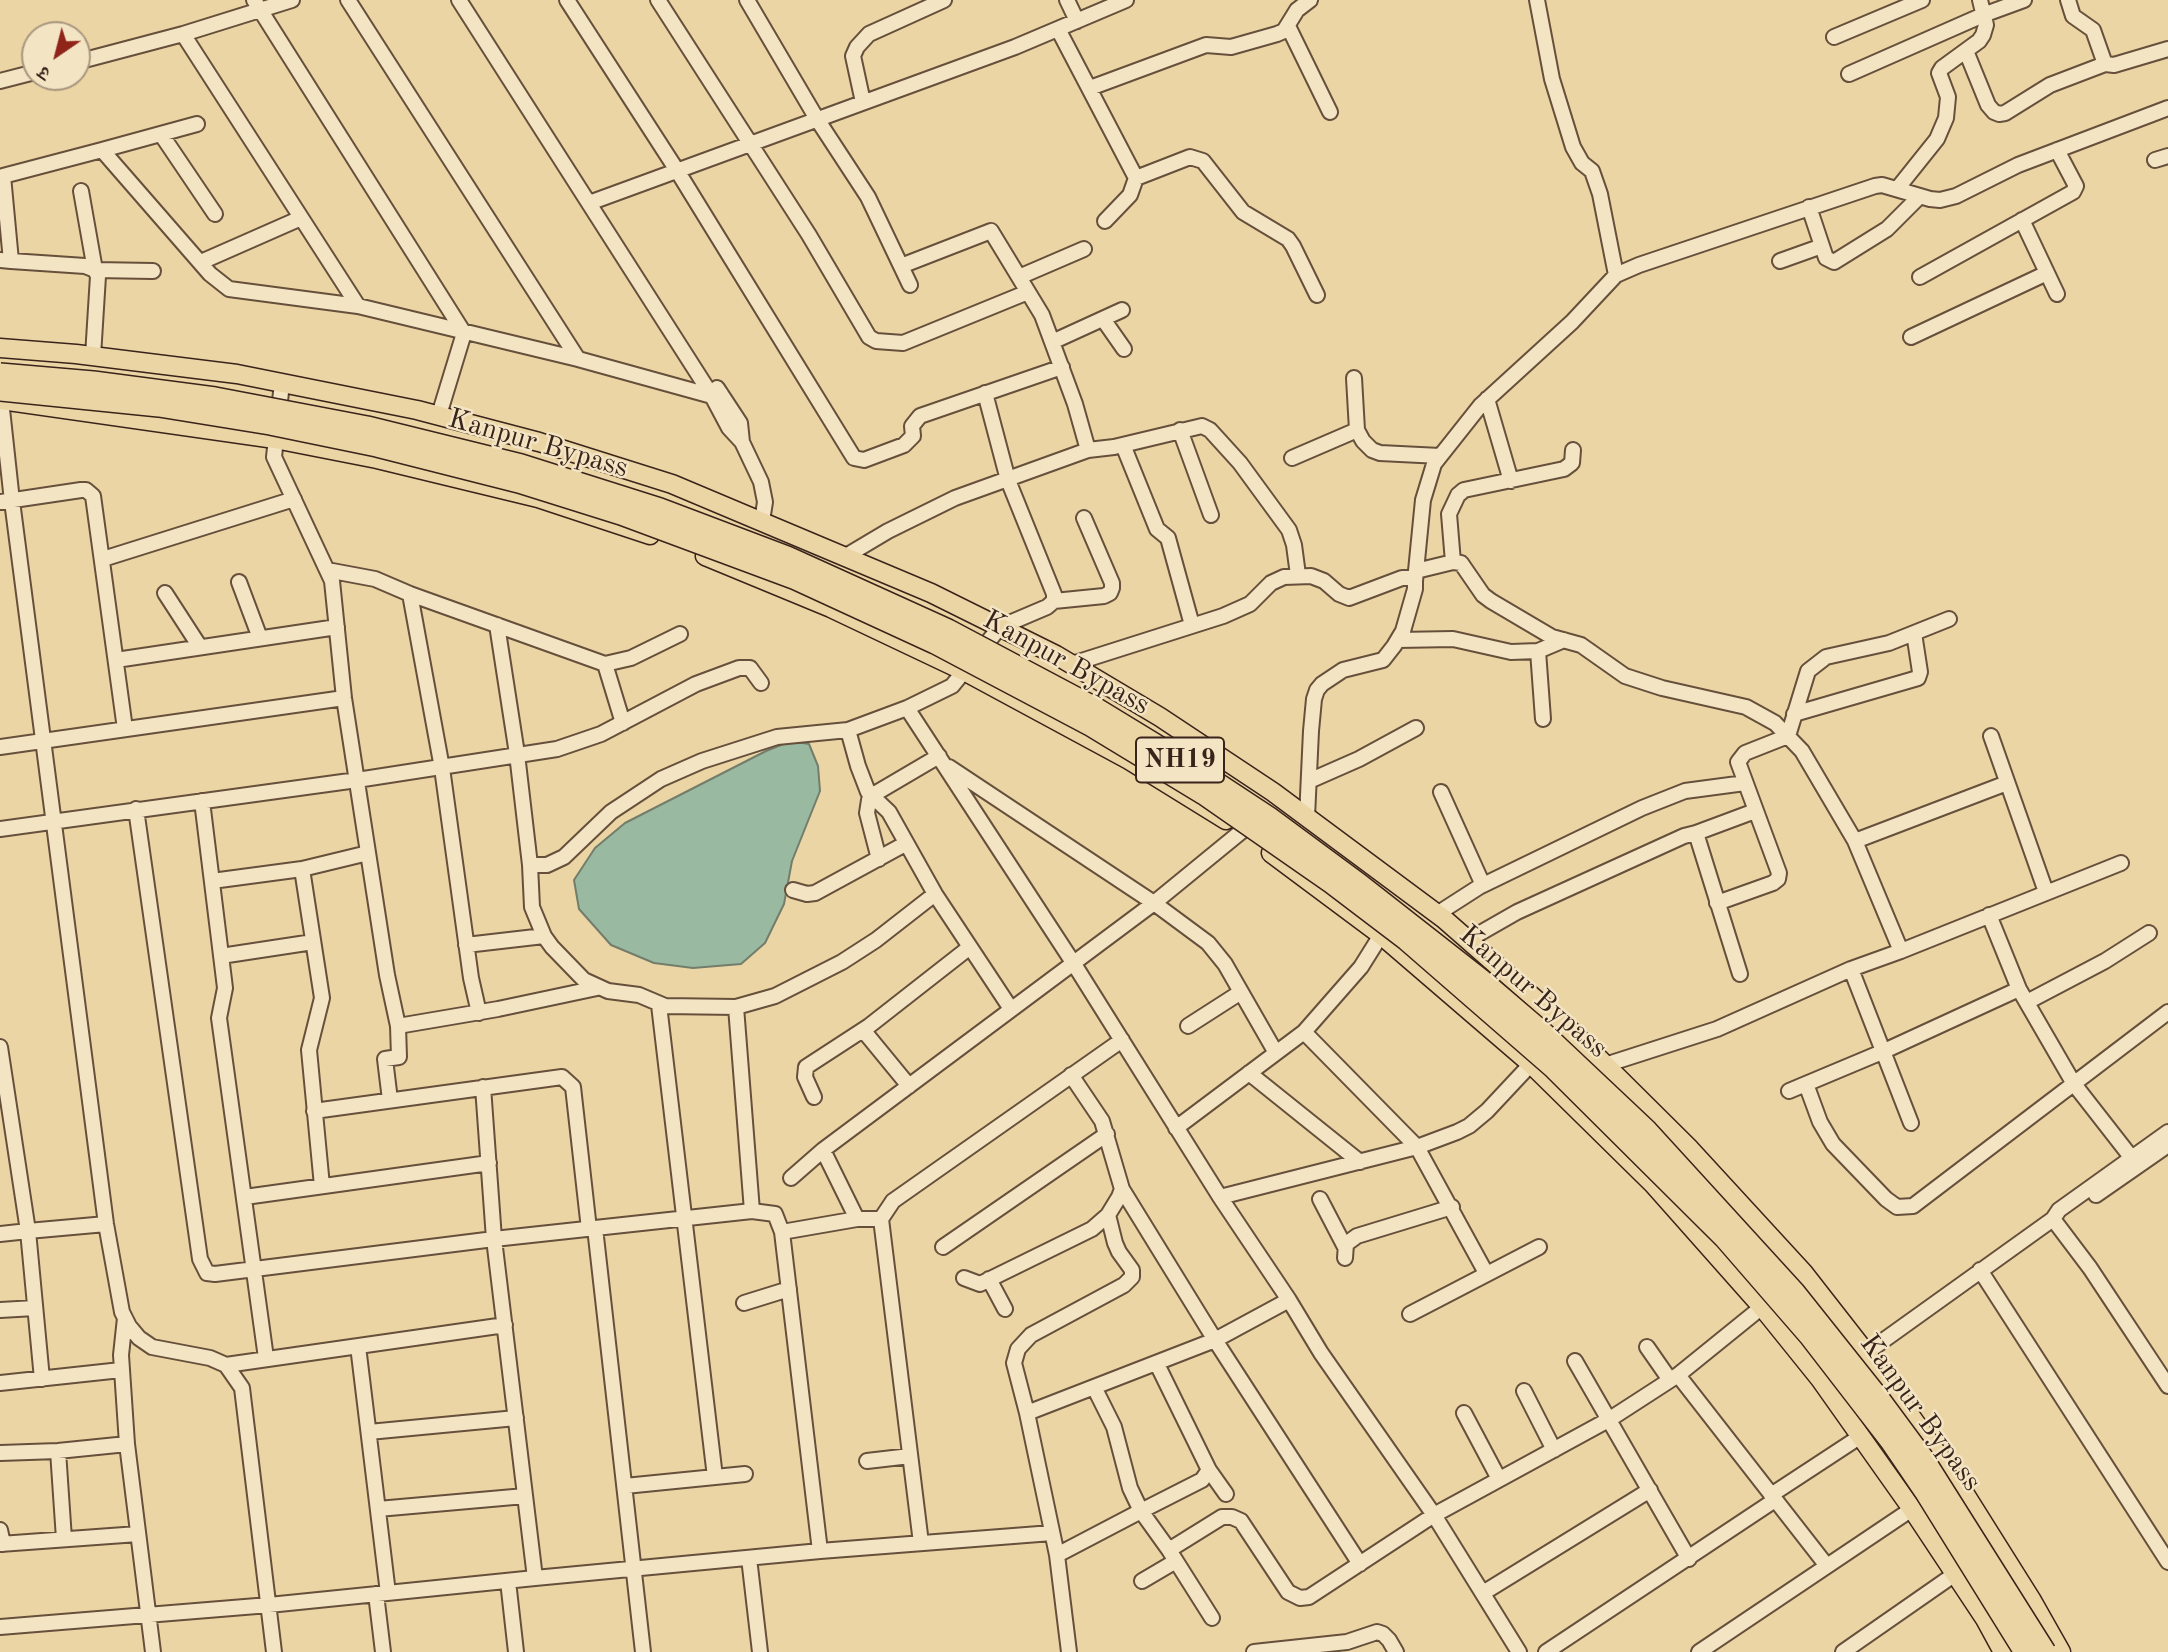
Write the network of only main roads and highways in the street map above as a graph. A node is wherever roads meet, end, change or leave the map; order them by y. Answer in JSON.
{"nodes":[{"id":1,"x":0,"y":348,"type":"edge"},
{"id":2,"x":0,"y":374,"type":"edge"},
{"id":3,"x":0,"y":397,"type":"edge"},
{"id":4,"x":2003,"y":1652,"type":"edge"},
{"id":5,"x":2025,"y":1652,"type":"edge"},
{"id":6,"x":2045,"y":1652,"type":"edge"},
{"id":7,"x":2062,"y":1652,"type":"edge"}],
"edges":[{"from":1,"to":7,"type":"main road"},
{"from":2,"to":6,"type":"highway","name":"Kanpur Bypass","number":"NH19","bridge":true},
{"from":3,"to":4,"type":"main road"},
{"from":3,"to":5,"type":"highway","name":"Kanpur Bypass","number":"NH19","bridge":true}]}
